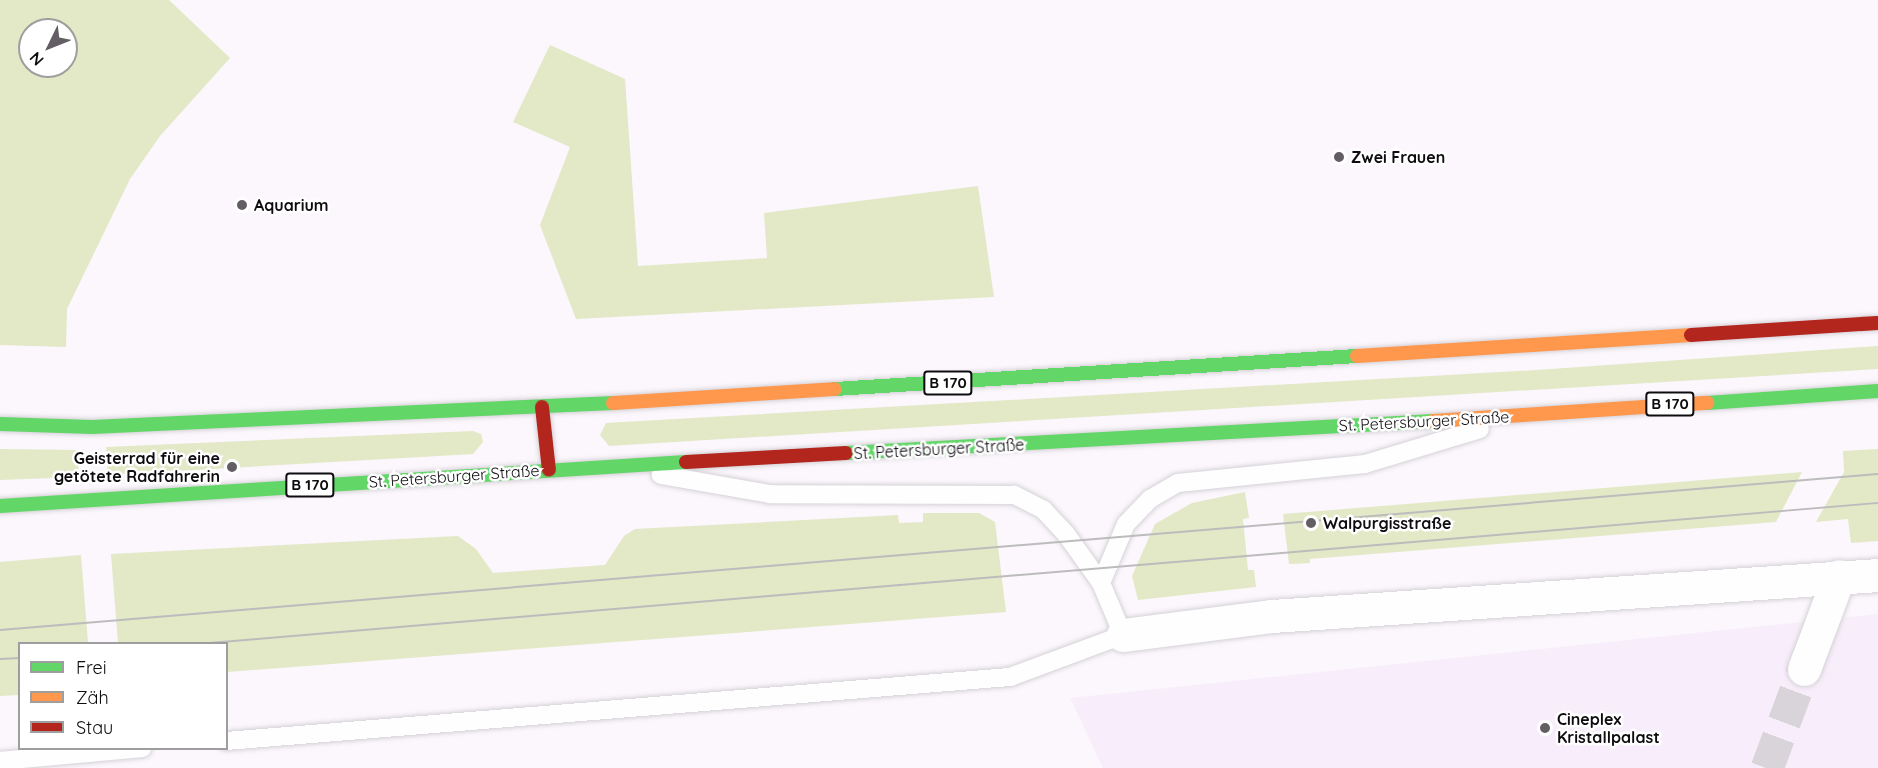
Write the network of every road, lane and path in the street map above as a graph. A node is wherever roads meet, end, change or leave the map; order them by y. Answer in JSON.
{"nodes":[{"id":1,"x":1878,"y":323,"type":"edge"},
{"id":2,"x":1878,"y":391,"type":"edge"},
{"id":3,"x":543,"y":408,"type":"junction"},
{"id":4,"x":1525,"y":415,"type":"junction"},
{"id":5,"x":0,"y":424,"type":"edge"},
{"id":6,"x":621,"y":468,"type":"junction"},
{"id":7,"x":549,"y":470,"type":"junction"},
{"id":8,"x":0,"y":506,"type":"edge"},
{"id":9,"x":1878,"y":575,"type":"edge"},
{"id":10,"x":1839,"y":576,"type":"junction"},
{"id":11,"x":1101,"y":583,"type":"junction"},
{"id":12,"x":1123,"y":635,"type":"junction"},
{"id":13,"x":1804,"y":669,"type":"tunnel mouth"},
{"id":14,"x":228,"y":741,"type":"edge"},
{"id":15,"x":136,"y":750,"type":"edge"},
{"id":16,"x":106,"y":760,"type":"edge"},
{"id":17,"x":0,"y":761,"type":"edge"}],
"edges":[{"from":1,"to":3,"type":"main road","number":"B 170"},
{"from":2,"to":4,"type":"main road","name":"St. Petersburger Straße","number":"B 170"},
{"from":3,"to":5,"type":"main road","number":"B 170"},
{"from":3,"to":7,"type":"main road"},
{"from":4,"to":6,"type":"main road","name":"St. Petersburger Straße","number":"B 170"},
{"from":4,"to":11,"type":"lane"},
{"from":6,"to":7,"type":"main road","name":"St. Petersburger Straße","number":"B 170"},
{"from":6,"to":11,"type":"lane"},
{"from":7,"to":8,"type":"main road","name":"St. Petersburger Straße","number":"B 170"},
{"from":9,"to":10,"type":"street"},
{"from":10,"to":12,"type":"street"},
{"from":10,"to":13,"type":"street"},
{"from":11,"to":12,"type":"lane"},
{"from":12,"to":14,"type":"lane"},
{"from":15,"to":16,"type":"lane"},
{"from":16,"to":17,"type":"lane"}]}
